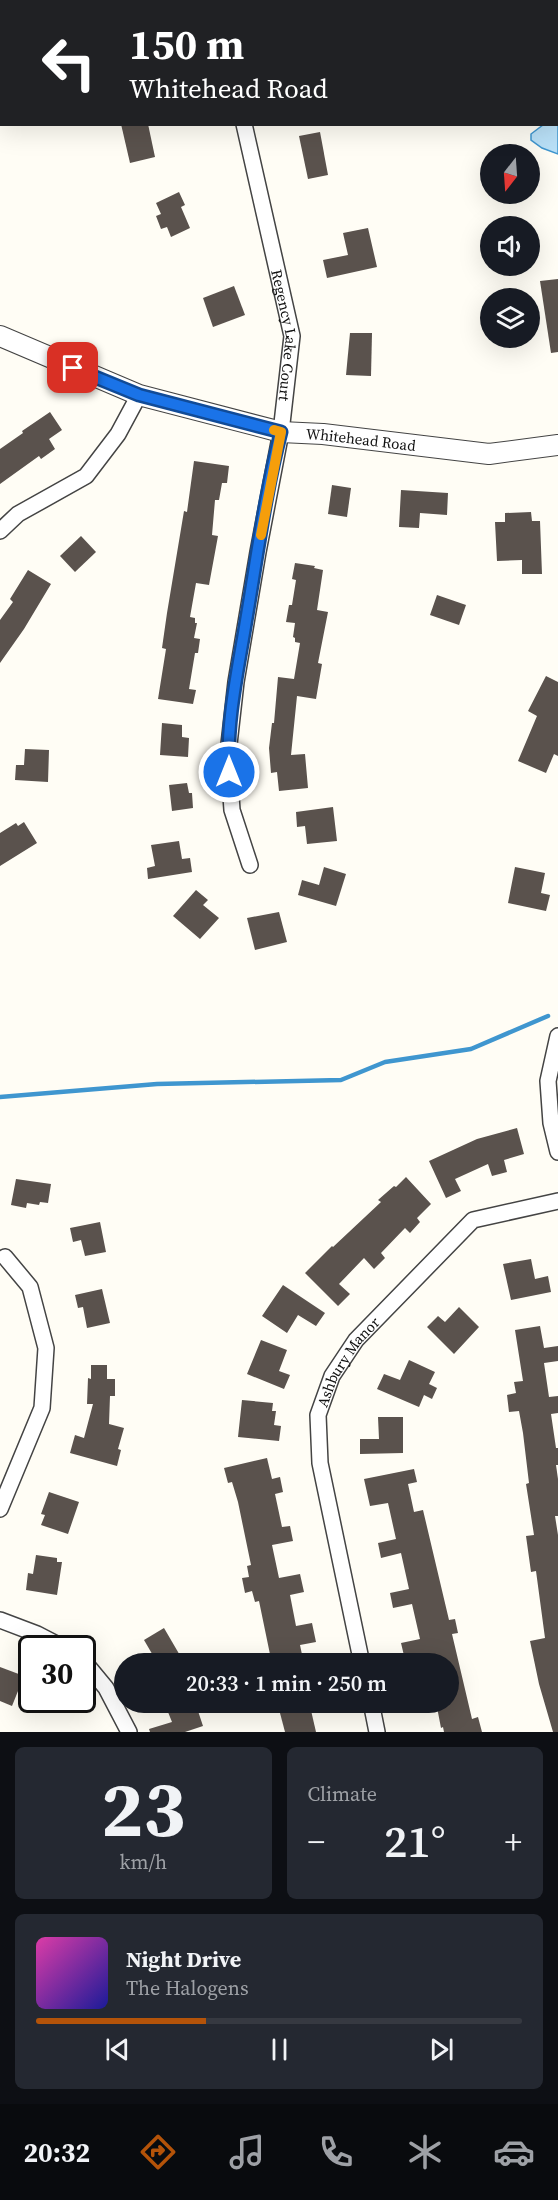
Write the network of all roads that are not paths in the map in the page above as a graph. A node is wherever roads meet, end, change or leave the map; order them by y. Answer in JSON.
{"nodes":[{"id":1,"x":244,"y":126,"type":"edge"},
{"id":2,"x":0,"y":336,"type":"edge"},
{"id":3,"x":139,"y":395,"type":"junction"},
{"id":4,"x":281,"y":432,"type":"junction"},
{"id":5,"x":558,"y":445,"type":"edge"},
{"id":6,"x":0,"y":531,"type":"edge"},
{"id":7,"x":250,"y":865,"type":"dead end"},
{"id":8,"x":558,"y":1036,"type":"edge"},
{"id":9,"x":558,"y":1152,"type":"edge"},
{"id":10,"x":558,"y":1201,"type":"edge"},
{"id":11,"x":5,"y":1257,"type":"dead end"},
{"id":12,"x":0,"y":1509,"type":"edge"},
{"id":13,"x":0,"y":1620,"type":"edge"},
{"id":14,"x":39,"y":1635,"type":"edge"},
{"id":15,"x":360,"y":1653,"type":"edge"},
{"id":16,"x":96,"y":1676,"type":"edge"},
{"id":17,"x":373,"y":1713,"type":"edge"},
{"id":18,"x":129,"y":1732,"type":"edge"},
{"id":19,"x":377,"y":1732,"type":"edge"}],
"edges":[{"from":1,"to":4,"type":"street","name":"Regency Lake Court"},
{"from":2,"to":3,"type":"street","name":"Whitehead Road"},
{"from":3,"to":4,"type":"street","name":"Whitehead Road"},
{"from":3,"to":6,"type":"street"},
{"from":4,"to":5,"type":"street","name":"Whitehead Road"},
{"from":4,"to":7,"type":"street","name":"Regency Lake Court"},
{"from":8,"to":9,"type":"street"},
{"from":10,"to":15,"type":"street","name":"Ashbury Manor"},
{"from":11,"to":12,"type":"street"},
{"from":13,"to":14,"type":"street"},
{"from":16,"to":18,"type":"street"},
{"from":17,"to":19,"type":"street"}]}
